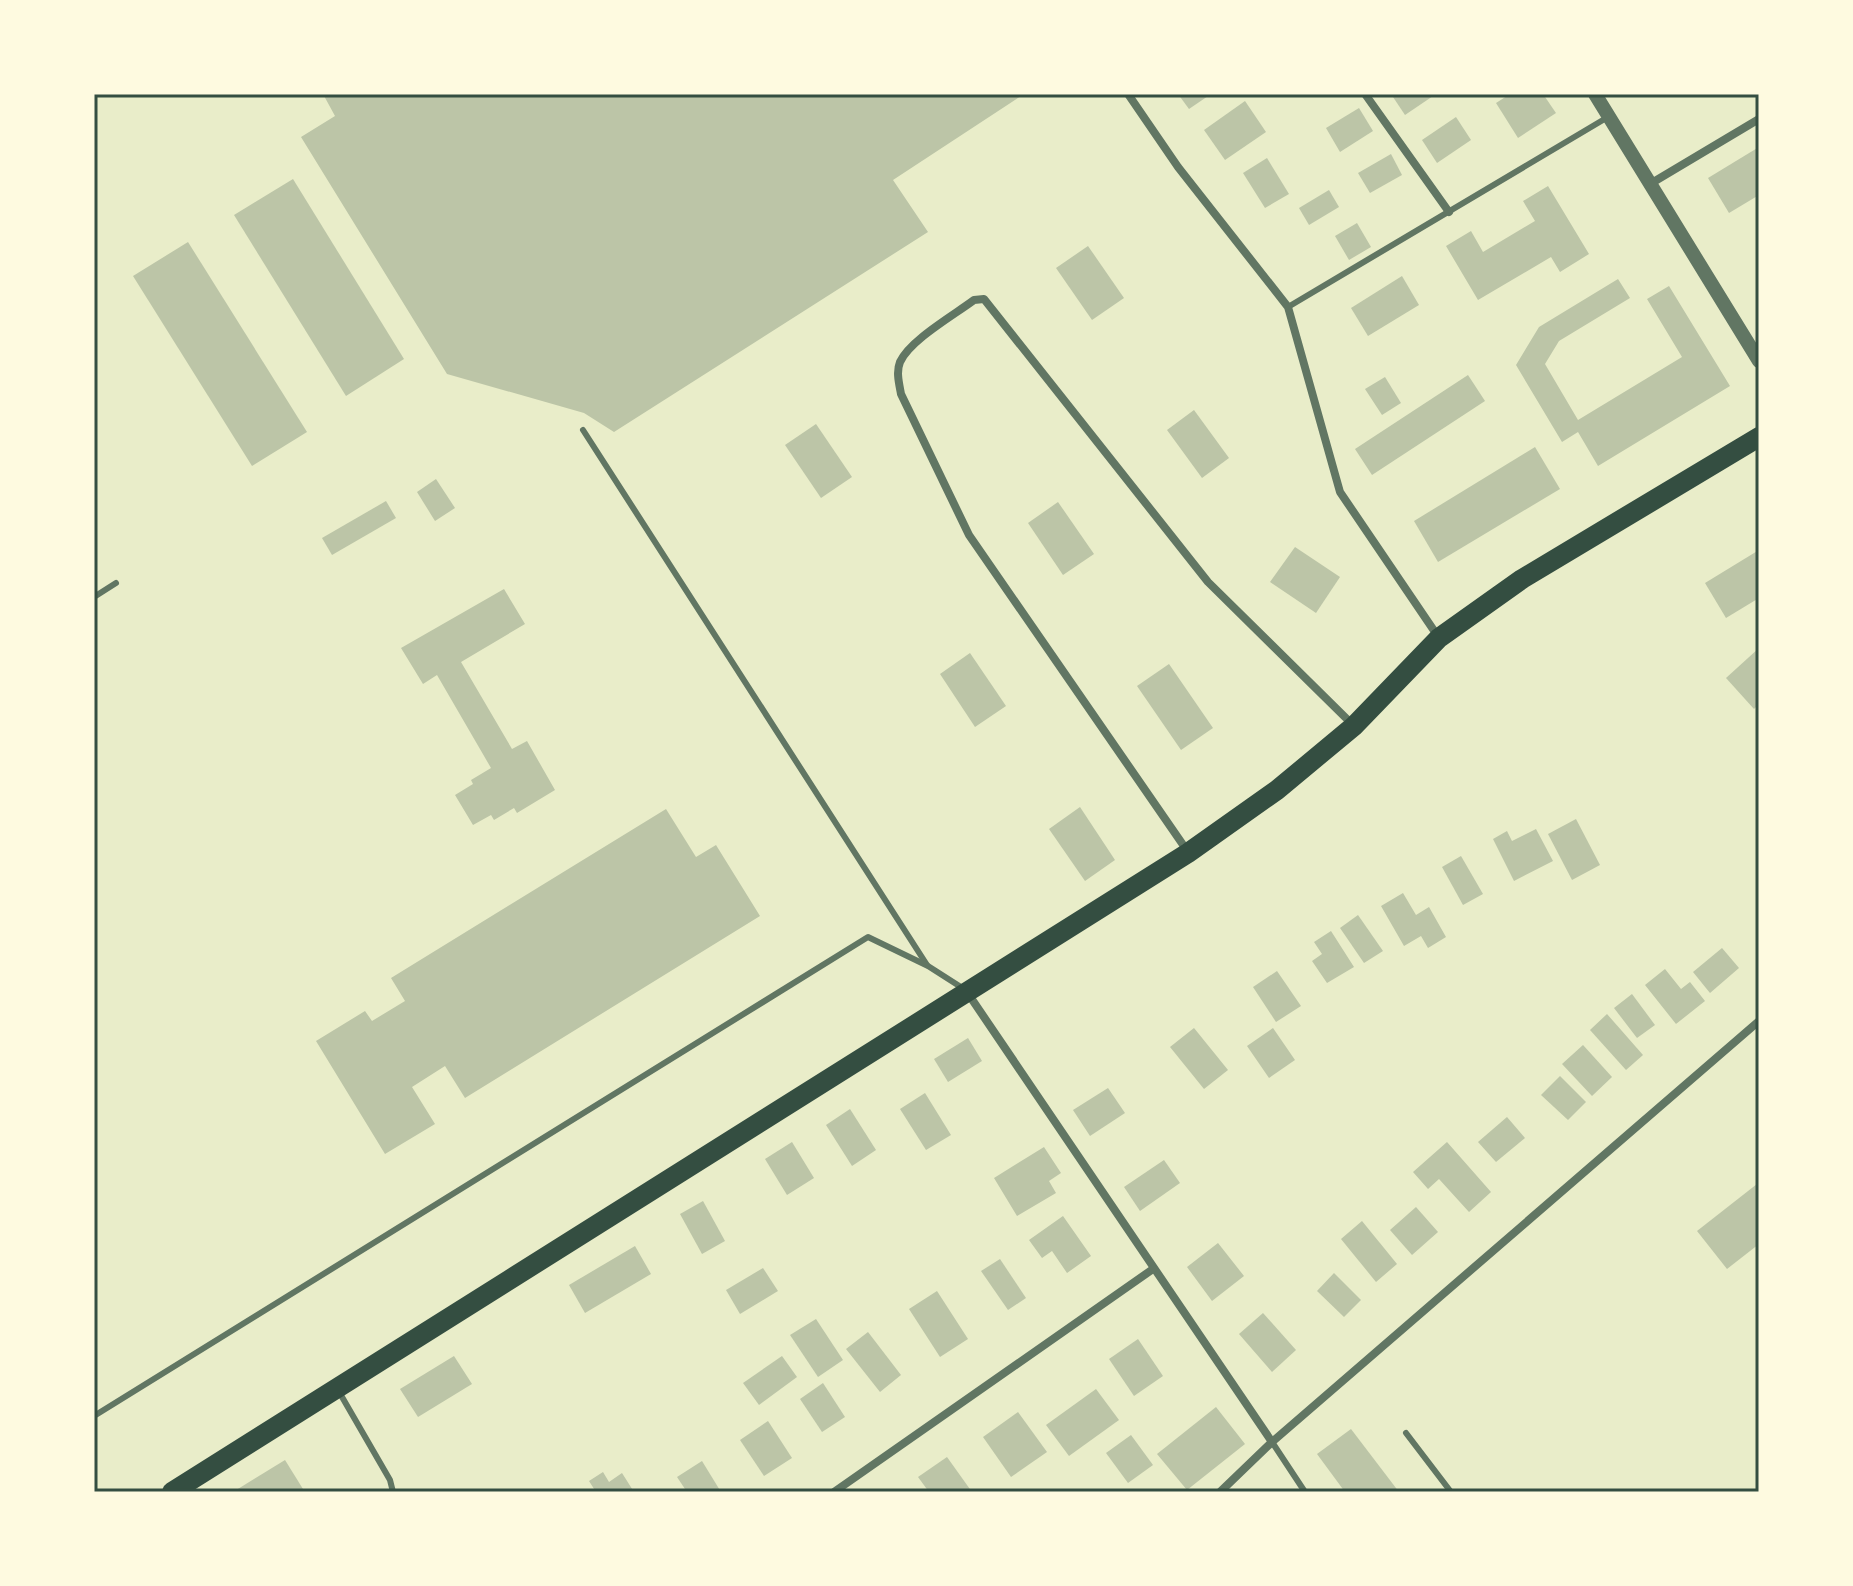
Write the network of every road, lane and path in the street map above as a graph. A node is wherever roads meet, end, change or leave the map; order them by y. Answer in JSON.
{"nodes":[{"id":1,"x":1128,"y":94,"type":"edge"},
{"id":2,"x":1365,"y":94,"type":"edge"},
{"id":3,"x":1595,"y":94,"type":"edge"},
{"id":4,"x":1609,"y":117,"type":"junction"},
{"id":5,"x":1759,"y":119,"type":"edge"},
{"id":6,"x":1650,"y":184,"type":"junction"},
{"id":7,"x":1449,"y":212,"type":"junction"},
{"id":8,"x":1288,"y":307,"type":"junction"},
{"id":9,"x":1759,"y":361,"type":"edge"},
{"id":10,"x":583,"y":430,"type":"dead end"},
{"id":11,"x":1759,"y":437,"type":"edge"},
{"id":12,"x":116,"y":583,"type":"dead end"},
{"id":13,"x":94,"y":597,"type":"edge"},
{"id":14,"x":1439,"y":638,"type":"junction"},
{"id":15,"x":1354,"y":726,"type":"junction"},
{"id":16,"x":1188,"y":853,"type":"junction"},
{"id":17,"x":928,"y":966,"type":"junction"},
{"id":18,"x":967,"y":991,"type":"junction"},
{"id":19,"x":1759,"y":1021,"type":"edge"},
{"id":20,"x":1153,"y":1269,"type":"junction"},
{"id":21,"x":337,"y":1390,"type":"junction"},
{"id":22,"x":94,"y":1416,"type":"edge"},
{"id":23,"x":1406,"y":1433,"type":"dead end"},
{"id":24,"x":1272,"y":1442,"type":"junction"},
{"id":25,"x":172,"y":1492,"type":"edge"},
{"id":26,"x":393,"y":1492,"type":"edge"},
{"id":27,"x":834,"y":1492,"type":"edge"},
{"id":28,"x":1220,"y":1492,"type":"edge"},
{"id":29,"x":1305,"y":1492,"type":"edge"},
{"id":30,"x":1451,"y":1492,"type":"edge"}],
"edges":[{"from":1,"to":8,"type":"street"},
{"from":2,"to":7,"type":"street"},
{"from":3,"to":4,"type":"street"},
{"from":4,"to":6,"type":"street"},
{"from":4,"to":7,"type":"lane"},
{"from":5,"to":6,"type":"street"},
{"from":6,"to":9,"type":"street"},
{"from":7,"to":8,"type":"lane"},
{"from":8,"to":14,"type":"street"},
{"from":10,"to":17,"type":"lane"},
{"from":11,"to":14,"type":"main road"},
{"from":12,"to":13,"type":"lane"},
{"from":14,"to":15,"type":"main road"},
{"from":15,"to":16,"type":"main road"},
{"from":15,"to":16,"type":"street"},
{"from":16,"to":18,"type":"main road"},
{"from":17,"to":18,"type":"lane"},
{"from":17,"to":22,"type":"lane"},
{"from":18,"to":20,"type":"street"},
{"from":18,"to":21,"type":"main road"},
{"from":19,"to":24,"type":"street"},
{"from":20,"to":24,"type":"street"},
{"from":20,"to":27,"type":"street"},
{"from":21,"to":25,"type":"main road"},
{"from":21,"to":26,"type":"lane"},
{"from":23,"to":30,"type":"lane"},
{"from":24,"to":28,"type":"street"},
{"from":24,"to":29,"type":"lane"}]}
